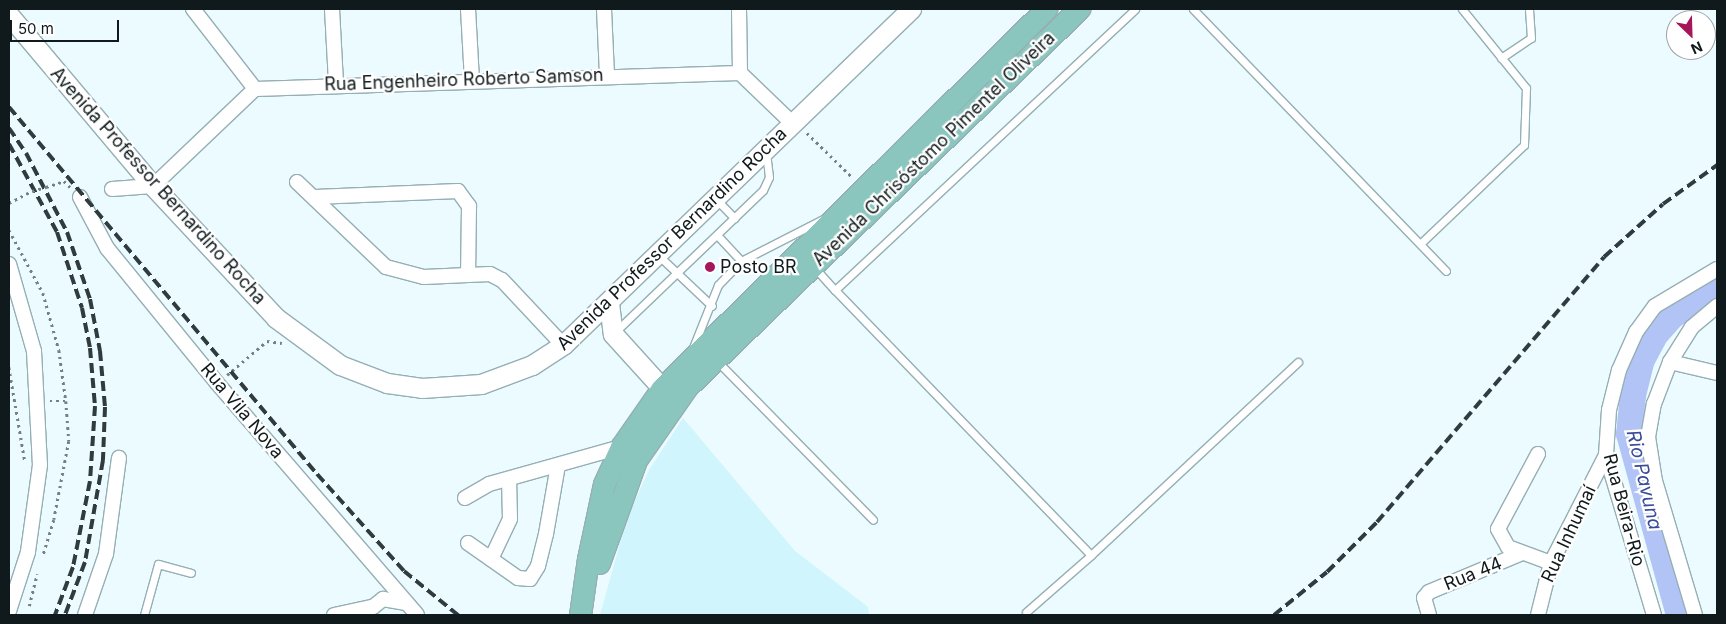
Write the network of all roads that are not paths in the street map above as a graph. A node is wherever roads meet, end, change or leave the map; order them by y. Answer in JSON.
{"nodes":[{"id":1,"x":332,"y":9,"type":"edge"},
{"id":2,"x":468,"y":9,"type":"edge"},
{"id":3,"x":604,"y":9,"type":"edge"},
{"id":4,"x":739,"y":9,"type":"edge"},
{"id":5,"x":911,"y":9,"type":"edge"},
{"id":6,"x":1046,"y":9,"type":"edge"},
{"id":7,"x":1079,"y":9,"type":"edge"},
{"id":8,"x":1135,"y":9,"type":"edge"},
{"id":9,"x":1193,"y":9,"type":"edge"},
{"id":10,"x":1462,"y":9,"type":"edge"},
{"id":11,"x":1529,"y":9,"type":"edge"},
{"id":12,"x":195,"y":10,"type":"edge"},
{"id":13,"x":9,"y":16,"type":"edge"},
{"id":14,"x":1502,"y":58,"type":"junction"},
{"id":15,"x":740,"y":73,"type":"junction"},
{"id":16,"x":607,"y":75,"type":"junction"},
{"id":17,"x":472,"y":80,"type":"junction"},
{"id":18,"x":336,"y":84,"type":"junction"},
{"id":19,"x":255,"y":89,"type":"junction"},
{"id":20,"x":794,"y":122,"type":"junction"},
{"id":21,"x":765,"y":150,"type":"junction"},
{"id":22,"x":297,"y":182,"type":"dead end"},
{"id":23,"x":153,"y":186,"type":"junction"},
{"id":24,"x":112,"y":189,"type":"dead end"},
{"id":25,"x":80,"y":197,"type":"road end"},
{"id":26,"x":316,"y":197,"type":"junction"},
{"id":27,"x":715,"y":198,"type":"junction"},
{"id":28,"x":835,"y":217,"type":"junction"},
{"id":29,"x":734,"y":218,"type":"junction"},
{"id":30,"x":717,"y":234,"type":"junction"},
{"id":31,"x":1421,"y":243,"type":"junction"},
{"id":32,"x":658,"y":255,"type":"junction"},
{"id":33,"x":740,"y":261,"type":"junction"},
{"id":34,"x":9,"y":264,"type":"edge"},
{"id":35,"x":813,"y":266,"type":"junction"},
{"id":36,"x":1717,"y":269,"type":"edge"},
{"id":37,"x":1446,"y":270,"type":"dead end"},
{"id":38,"x":676,"y":273,"type":"junction"},
{"id":39,"x":468,"y":275,"type":"junction"},
{"id":40,"x":835,"y":290,"type":"junction"},
{"id":41,"x":608,"y":303,"type":"junction"},
{"id":42,"x":712,"y":306,"type":"junction"},
{"id":43,"x":1717,"y":306,"type":"edge"},
{"id":44,"x":579,"y":330,"type":"junction"},
{"id":45,"x":614,"y":334,"type":"junction"},
{"id":46,"x":563,"y":345,"type":"junction"},
{"id":47,"x":692,"y":356,"type":"junction"},
{"id":48,"x":716,"y":360,"type":"junction"},
{"id":49,"x":1298,"y":362,"type":"dead end"},
{"id":50,"x":1670,"y":362,"type":"junction"},
{"id":51,"x":1717,"y":373,"type":"edge"},
{"id":52,"x":687,"y":387,"type":"junction"},
{"id":53,"x":662,"y":388,"type":"junction"},
{"id":54,"x":621,"y":447,"type":"junction"},
{"id":55,"x":1538,"y":454,"type":"dead end"},
{"id":56,"x":1606,"y":455,"type":"junction"},
{"id":57,"x":119,"y":458,"type":"dead end"},
{"id":58,"x":558,"y":465,"type":"junction"},
{"id":59,"x":509,"y":479,"type":"junction"},
{"id":60,"x":465,"y":498,"type":"dead end"},
{"id":61,"x":873,"y":520,"type":"dead end"},
{"id":62,"x":468,"y":543,"type":"dead end"},
{"id":63,"x":1520,"y":554,"type":"junction"},
{"id":64,"x":1091,"y":555,"type":"junction"},
{"id":65,"x":491,"y":559,"type":"junction"},
{"id":66,"x":1551,"y":563,"type":"junction"},
{"id":67,"x":191,"y":573,"type":"dead end"},
{"id":68,"x":405,"y":603,"type":"junction"},
{"id":69,"x":582,"y":605,"type":"edge"},
{"id":70,"x":9,"y":611,"type":"edge"},
{"id":71,"x":1026,"y":612,"type":"dead end"},
{"id":72,"x":85,"y":615,"type":"edge"},
{"id":73,"x":144,"y":615,"type":"edge"},
{"id":74,"x":334,"y":615,"type":"edge"},
{"id":75,"x":417,"y":615,"type":"edge"},
{"id":76,"x":1429,"y":615,"type":"edge"},
{"id":77,"x":1538,"y":615,"type":"edge"},
{"id":78,"x":1654,"y":615,"type":"edge"},
{"id":79,"x":1695,"y":615,"type":"edge"}],
"edges":[{"from":1,"to":18,"type":"street"},
{"from":2,"to":17,"type":"street"},
{"from":3,"to":16,"type":"street"},
{"from":4,"to":15,"type":"street"},
{"from":5,"to":20,"type":"main road","name":"Avenida Professor Bernardino Rocha"},
{"from":6,"to":28,"type":"main road","name":"Avenida Chrisóstomo Pimentel Oliveira"},
{"from":7,"to":35,"type":"main road","name":"Avenida Chrisóstomo Pimentel Oliveira"},
{"from":8,"to":40,"type":"lane"},
{"from":9,"to":31,"type":"lane"},
{"from":10,"to":14,"type":"lane"},
{"from":11,"to":14,"type":"lane"},
{"from":12,"to":19,"type":"street"},
{"from":13,"to":23,"type":"main road","name":"Avenida Professor Bernardino Rocha"},
{"from":14,"to":31,"type":"lane"},
{"from":15,"to":16,"type":"street","name":"Rua Engenheiro Roberto Samson"},
{"from":15,"to":20,"type":"street"},
{"from":16,"to":17,"type":"street","name":"Rua Engenheiro Roberto Samson"},
{"from":17,"to":18,"type":"street","name":"Rua Engenheiro Roberto Samson"},
{"from":18,"to":19,"type":"street","name":"Rua Engenheiro Roberto Samson"},
{"from":19,"to":23,"type":"street"},
{"from":20,"to":21,"type":"main road","name":"Avenida Professor Bernardino Rocha"},
{"from":21,"to":27,"type":"main road","name":"Avenida Professor Bernardino Rocha"},
{"from":21,"to":29,"type":"lane"},
{"from":22,"to":26,"type":"street"},
{"from":23,"to":24,"type":"street"},
{"from":23,"to":46,"type":"main road","name":"Avenida Professor Bernardino Rocha"},
{"from":25,"to":68,"type":"street","name":"Rua Vila Nova"},
{"from":26,"to":39,"type":"street"},
{"from":26,"to":39,"type":"street"},
{"from":27,"to":29,"type":"lane"},
{"from":27,"to":32,"type":"main road","name":"Avenida Professor Bernardino Rocha"},
{"from":28,"to":33,"type":"lane"},
{"from":28,"to":47,"type":"main road","name":"Avenida Chrisóstomo Pimentel Oliveira"},
{"from":29,"to":30,"type":"lane"},
{"from":30,"to":33,"type":"lane"},
{"from":30,"to":38,"type":"lane"},
{"from":31,"to":37,"type":"lane"},
{"from":32,"to":38,"type":"lane"},
{"from":32,"to":41,"type":"main road","name":"Avenida Professor Bernardino Rocha"},
{"from":33,"to":42,"type":"lane"},
{"from":34,"to":70,"type":"street"},
{"from":35,"to":40,"type":"lane"},
{"from":35,"to":48,"type":"main road","name":"Avenida Chrisóstomo Pimentel Oliveira"},
{"from":36,"to":56,"type":"street","name":"Rua Beira-Rio"},
{"from":38,"to":42,"type":"lane"},
{"from":38,"to":45,"type":"lane"},
{"from":39,"to":46,"type":"street"},
{"from":40,"to":64,"type":"lane"},
{"from":41,"to":44,"type":"main road","name":"Avenida Professor Bernardino Rocha"},
{"from":41,"to":45,"type":"main road"},
{"from":42,"to":47,"type":"lane"},
{"from":43,"to":50,"type":"street"},
{"from":44,"to":45,"type":"main road"},
{"from":44,"to":46,"type":"main road","name":"Avenida Professor Bernardino Rocha"},
{"from":45,"to":53,"type":"main road"},
{"from":47,"to":53,"type":"main road","name":"Avenida Chrisóstomo Pimentel Oliveira"},
{"from":48,"to":52,"type":"main road","name":"Avenida Chrisóstomo Pimentel Oliveira"},
{"from":48,"to":61,"type":"lane"},
{"from":49,"to":64,"type":"lane"},
{"from":50,"to":51,"type":"street"},
{"from":50,"to":79,"type":"street"},
{"from":52,"to":53,"type":"main road"},
{"from":52,"to":69,"type":"main road","name":"Avenida Chrisóstomo Pimentel Oliveira"},
{"from":53,"to":54,"type":"main road","name":"Avenida Chrisóstomo Pimentel Oliveira"},
{"from":54,"to":58,"type":"street"},
{"from":54,"to":69,"type":"main road","name":"Avenida Chrisóstomo Pimentel Oliveira"},
{"from":55,"to":63,"type":"street"},
{"from":56,"to":66,"type":"street","name":"Rua Inhumaí"},
{"from":56,"to":78,"type":"street","name":"Rua Beira-Rio"},
{"from":57,"to":72,"type":"street"},
{"from":58,"to":59,"type":"street"},
{"from":58,"to":65,"type":"street"},
{"from":59,"to":60,"type":"street"},
{"from":59,"to":65,"type":"street"},
{"from":62,"to":65,"type":"street"},
{"from":63,"to":66,"type":"street"},
{"from":63,"to":76,"type":"street","name":"Rua 44"},
{"from":64,"to":71,"type":"lane"},
{"from":66,"to":77,"type":"street","name":"Rua Inhumaí"},
{"from":67,"to":73,"type":"lane"},
{"from":68,"to":74,"type":"street"},
{"from":68,"to":75,"type":"street","name":"Rua Vila Nova"}]}
